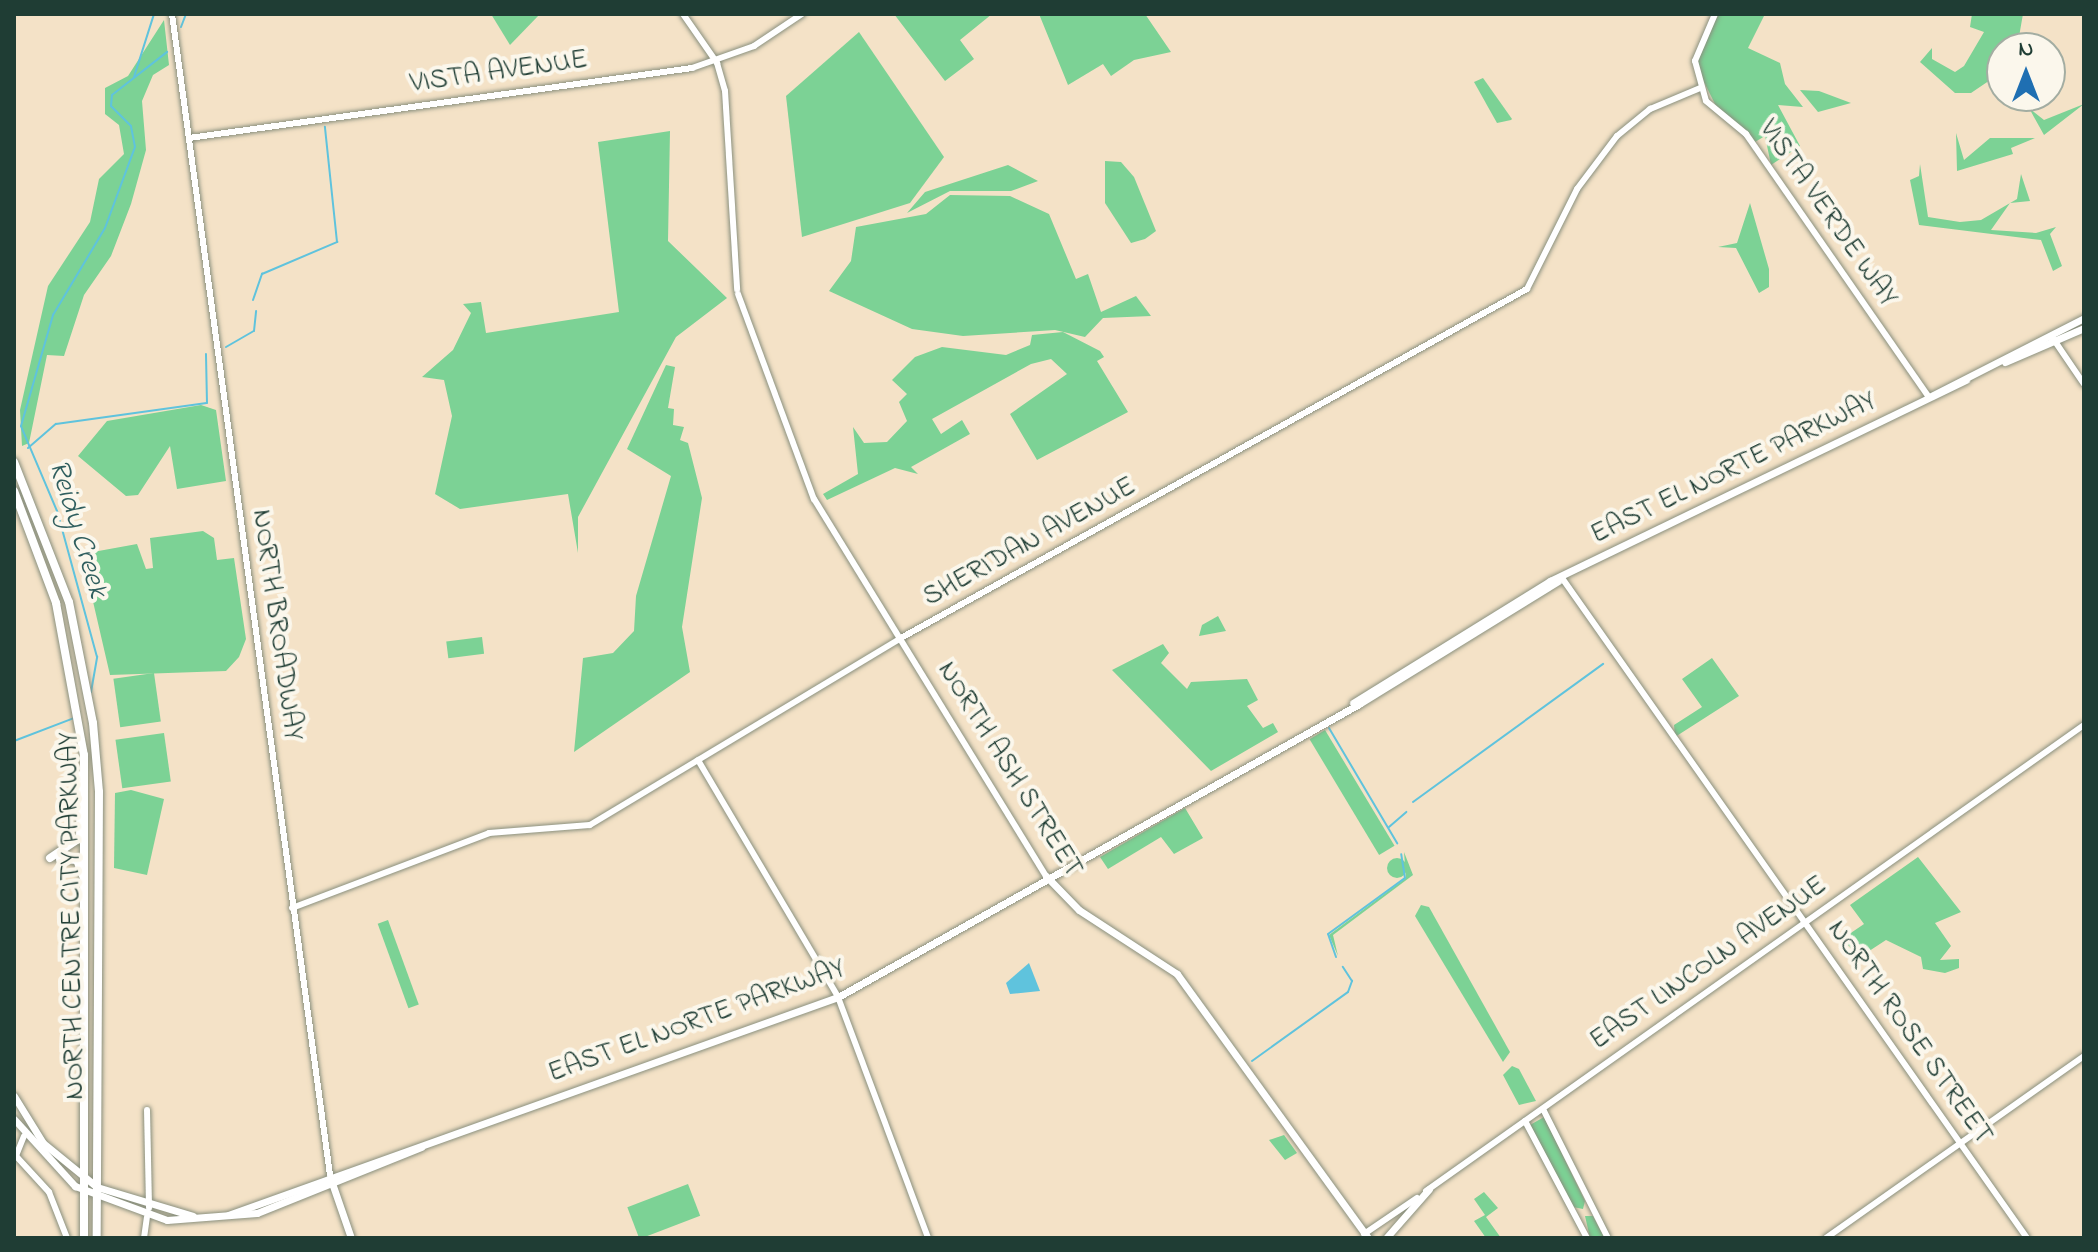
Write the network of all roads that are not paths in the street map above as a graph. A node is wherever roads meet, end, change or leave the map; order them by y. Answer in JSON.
{"nodes":[{"id":1,"x":172,"y":14,"type":"edge"},
{"id":2,"x":683,"y":14,"type":"edge"},
{"id":3,"x":802,"y":14,"type":"edge"},
{"id":4,"x":1715,"y":14,"type":"edge"},
{"id":5,"x":717,"y":63,"type":"junction"},
{"id":6,"x":1700,"y":88,"type":"junction"},
{"id":7,"x":189,"y":138,"type":"junction"},
{"id":8,"x":2084,"y":318,"type":"edge"},
{"id":9,"x":2084,"y":328,"type":"edge"},
{"id":10,"x":2052,"y":338,"type":"junction"},
{"id":11,"x":2084,"y":384,"type":"edge"},
{"id":12,"x":1929,"y":397,"type":"junction"},
{"id":13,"x":14,"y":462,"type":"edge"},
{"id":14,"x":14,"y":491,"type":"edge"},
{"id":15,"x":1560,"y":580,"type":"junction"},
{"id":16,"x":901,"y":638,"type":"junction"},
{"id":17,"x":2084,"y":725,"type":"edge"},
{"id":18,"x":84,"y":755,"type":"junction"},
{"id":19,"x":698,"y":760,"type":"junction"},
{"id":20,"x":1046,"y":876,"type":"junction"},
{"id":21,"x":87,"y":892,"type":"junction"},
{"id":22,"x":292,"y":908,"type":"junction"},
{"id":23,"x":1805,"y":923,"type":"junction"},
{"id":24,"x":838,"y":997,"type":"junction"},
{"id":25,"x":2084,"y":1056,"type":"edge"},
{"id":26,"x":14,"y":1096,"type":"edge"},
{"id":27,"x":1543,"y":1109,"type":"junction"},
{"id":28,"x":147,"y":1110,"type":"dead end"},
{"id":29,"x":14,"y":1119,"type":"edge"},
{"id":30,"x":1525,"y":1121,"type":"junction"},
{"id":31,"x":24,"y":1136,"type":"junction"},
{"id":32,"x":1961,"y":1143,"type":"junction"},
{"id":33,"x":421,"y":1147,"type":"junction"},
{"id":34,"x":330,"y":1175,"type":"junction"},
{"id":35,"x":85,"y":1179,"type":"junction"},
{"id":36,"x":332,"y":1185,"type":"junction"},
{"id":37,"x":97,"y":1187,"type":"junction"},
{"id":38,"x":1429,"y":1189,"type":"junction"},
{"id":39,"x":85,"y":1192,"type":"junction"},
{"id":40,"x":97,"y":1199,"type":"junction"},
{"id":41,"x":148,"y":1212,"type":"junction"},
{"id":42,"x":228,"y":1215,"type":"junction"},
{"id":43,"x":1363,"y":1237,"type":"edge"},
{"id":44,"x":67,"y":1238,"type":"edge"},
{"id":45,"x":84,"y":1238,"type":"edge"},
{"id":46,"x":97,"y":1238,"type":"edge"},
{"id":47,"x":144,"y":1238,"type":"edge"},
{"id":48,"x":351,"y":1238,"type":"edge"},
{"id":49,"x":928,"y":1238,"type":"edge"},
{"id":50,"x":1386,"y":1238,"type":"edge"},
{"id":51,"x":1587,"y":1238,"type":"edge"},
{"id":52,"x":1608,"y":1238,"type":"edge"},
{"id":53,"x":1826,"y":1238,"type":"edge"},
{"id":54,"x":2027,"y":1238,"type":"edge"}],
"edges":[{"from":1,"to":7,"type":"street","name":"NORTH BROADWAY"},
{"from":2,"to":5,"type":"street","name":"NORTH ASH STREET"},
{"from":3,"to":5,"type":"street","name":"VISTA AVENUE"},
{"from":4,"to":6,"type":"street"},
{"from":5,"to":7,"type":"street","name":"VISTA AVENUE"},
{"from":5,"to":16,"type":"street","name":"NORTH ASH STREET"},
{"from":6,"to":12,"type":"street","name":"VISTA VERDE WAY"},
{"from":6,"to":16,"type":"street","name":"SHERIDAN AVENUE"},
{"from":7,"to":22,"type":"street","name":"NORTH BROADWAY"},
{"from":8,"to":10,"type":"main road","name":"EAST EL NORTE PARKWAY"},
{"from":9,"to":10,"type":"main road","name":"EAST EL NORTE PARKWAY"},
{"from":10,"to":11,"type":"street"},
{"from":10,"to":12,"type":"main road","name":"EAST EL NORTE PARKWAY"},
{"from":12,"to":15,"type":"main road","name":"EAST EL NORTE PARKWAY"},
{"from":13,"to":37,"type":"highway","name":"NORTH CENTRE CITY PARKWAY"},
{"from":14,"to":18,"type":"highway","name":"NORTH CENTRE CITY PARKWAY"},
{"from":15,"to":20,"type":"main road","name":"EAST EL NORTE PARKWAY"},
{"from":15,"to":23,"type":"street","name":"NORTH ROSE STREET"},
{"from":16,"to":19,"type":"street","name":"SHERIDAN AVENUE"},
{"from":16,"to":20,"type":"street","name":"NORTH ASH STREET"},
{"from":17,"to":23,"type":"street","name":"EAST LINCOLN AVENUE"},
{"from":18,"to":21,"type":"highway","name":"NORTH CENTRE CITY PARKWAY"},
{"from":18,"to":21,"type":"highway"},
{"from":19,"to":22,"type":"street","name":"SHERIDAN AVENUE"},
{"from":19,"to":24,"type":"street"},
{"from":20,"to":24,"type":"main road","name":"EAST EL NORTE PARKWAY"},
{"from":20,"to":43,"type":"main road","name":"NORTH ASH STREET"},
{"from":21,"to":35,"type":"highway","name":"NORTH CENTRE CITY PARKWAY"},
{"from":22,"to":34,"type":"street","name":"NORTH BROADWAY"},
{"from":23,"to":27,"type":"street","name":"EAST LINCOLN AVENUE"},
{"from":23,"to":32,"type":"street","name":"NORTH ROSE STREET"},
{"from":24,"to":33,"type":"main road","name":"EAST EL NORTE PARKWAY"},
{"from":24,"to":49,"type":"street"},
{"from":25,"to":32,"type":"street"},
{"from":26,"to":35,"type":"main road"},
{"from":27,"to":30,"type":"street","name":"EAST LINCOLN AVENUE"},
{"from":27,"to":52,"type":"street"},
{"from":28,"to":41,"type":"street"},
{"from":29,"to":31,"type":"main road"},
{"from":30,"to":38,"type":"street","name":"EAST LINCOLN AVENUE"},
{"from":30,"to":51,"type":"street"},
{"from":31,"to":39,"type":"main road"},
{"from":31,"to":44,"type":"street"},
{"from":32,"to":53,"type":"street"},
{"from":32,"to":54,"type":"street","name":"NORTH ROSE STREET"},
{"from":33,"to":34,"type":"main road","name":"EAST EL NORTE PARKWAY"},
{"from":33,"to":36,"type":"main road","name":"EAST EL NORTE PARKWAY"},
{"from":34,"to":36,"type":"main road","name":"NORTH BROADWAY"},
{"from":34,"to":42,"type":"main road","name":"EAST EL NORTE PARKWAY"},
{"from":35,"to":37,"type":"main road"},
{"from":35,"to":39,"type":"highway","name":"NORTH CENTRE CITY PARKWAY"},
{"from":36,"to":42,"type":"main road","name":"EAST EL NORTE PARKWAY"},
{"from":36,"to":48,"type":"main road","name":"NORTH BROADWAY"},
{"from":37,"to":40,"type":"highway","name":"NORTH CENTRE CITY PARKWAY"},
{"from":37,"to":41,"type":"main road"},
{"from":38,"to":43,"type":"street","name":"EAST LINCOLN AVENUE"},
{"from":38,"to":50,"type":"main road"},
{"from":39,"to":40,"type":"main road"},
{"from":39,"to":45,"type":"highway","name":"NORTH CENTRE CITY PARKWAY"},
{"from":40,"to":41,"type":"main road"},
{"from":40,"to":46,"type":"highway","name":"NORTH CENTRE CITY PARKWAY"},
{"from":41,"to":42,"type":"main road"},
{"from":41,"to":47,"type":"street"}]}
